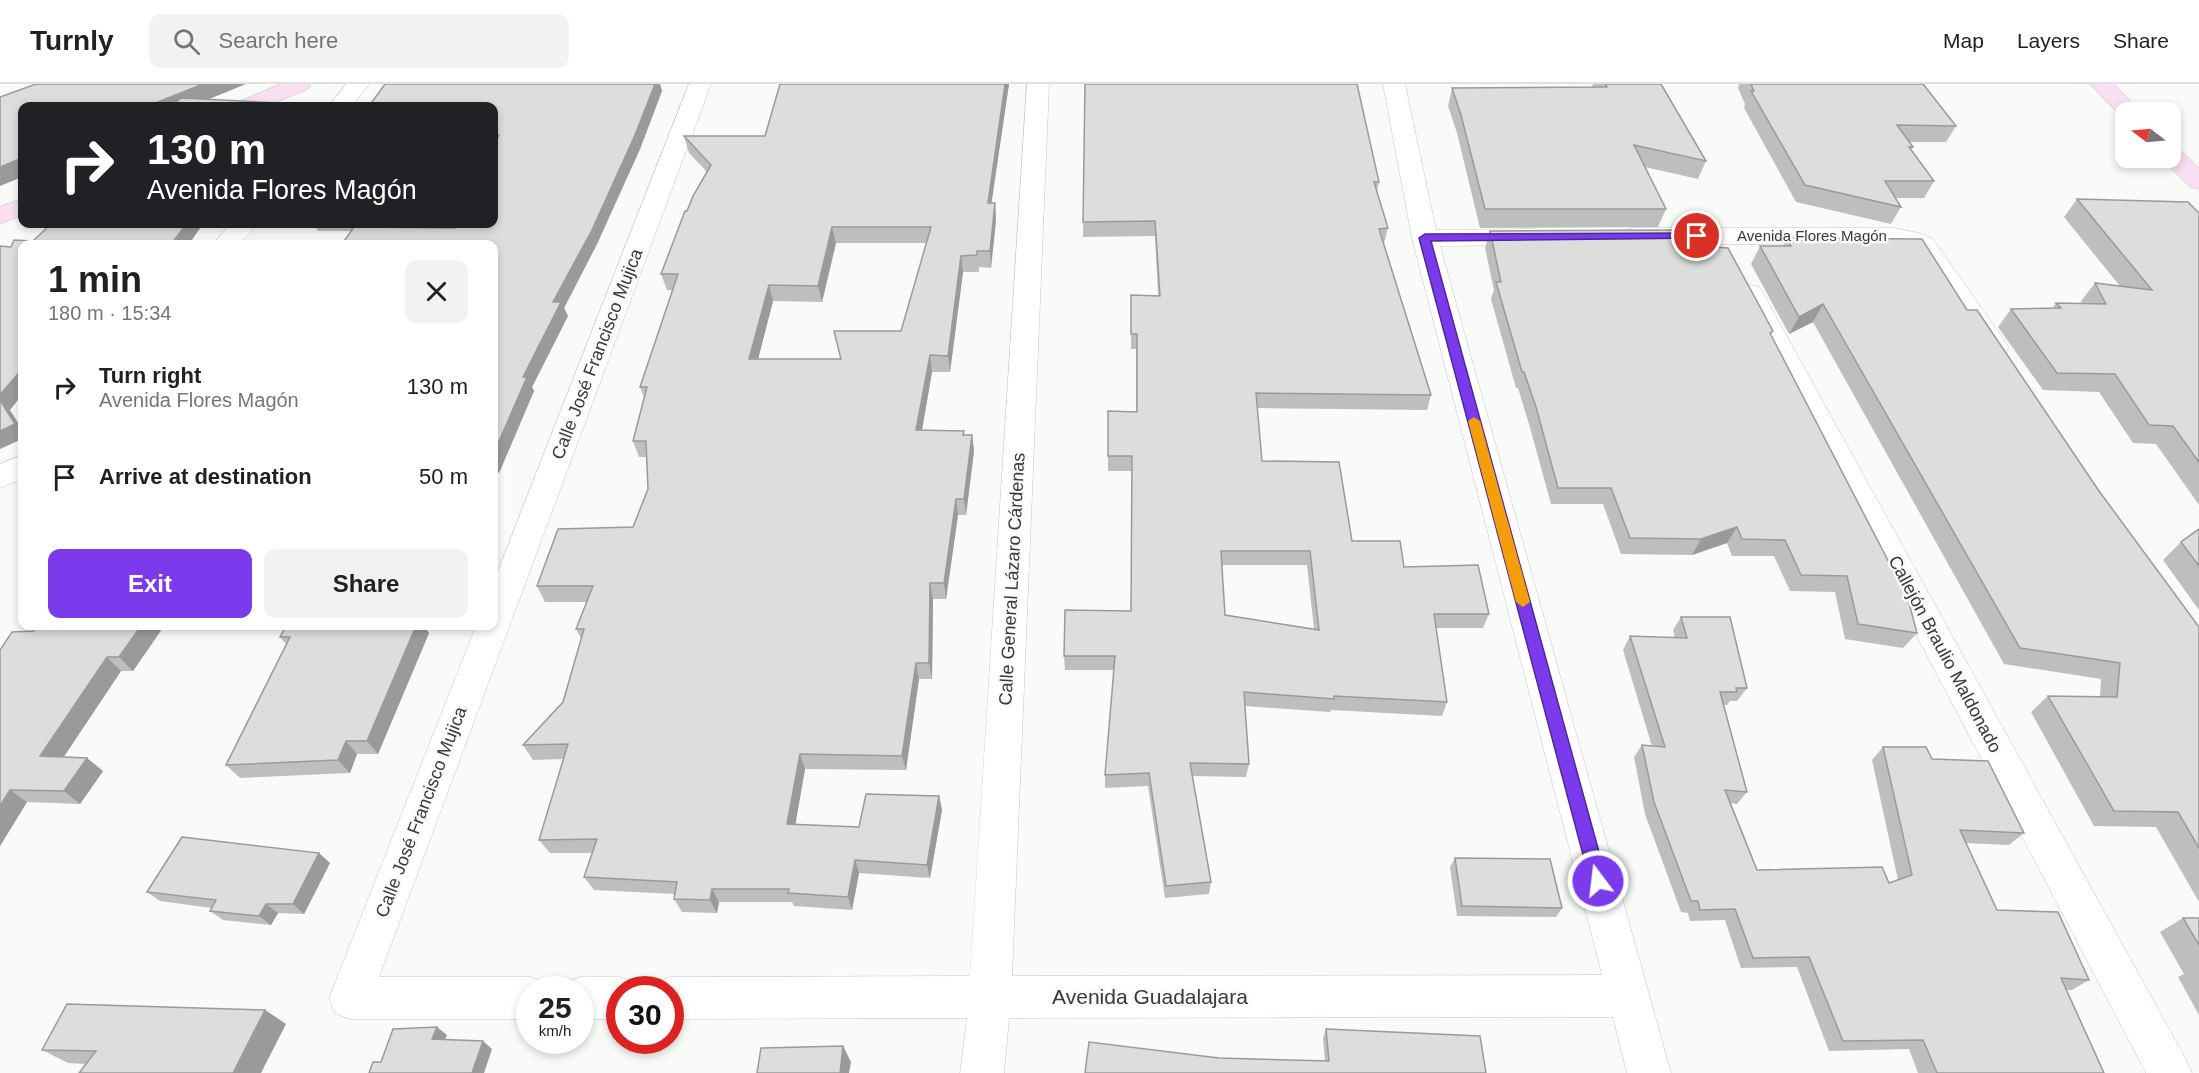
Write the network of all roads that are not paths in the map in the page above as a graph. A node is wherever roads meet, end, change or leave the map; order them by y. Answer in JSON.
{"nodes":[{"id":1,"x":300,"y":84,"type":"edge"},
{"id":2,"x":358,"y":84,"type":"edge"},
{"id":3,"x":700,"y":84,"type":"edge"},
{"id":4,"x":1038,"y":84,"type":"edge"},
{"id":5,"x":1394,"y":84,"type":"edge"},
{"id":6,"x":2101,"y":84,"type":"edge"},
{"id":7,"x":258,"y":102,"type":"edge"},
{"id":8,"x":343,"y":102,"type":"edge"},
{"id":9,"x":2120,"y":102,"type":"edge"},
{"id":10,"x":2181,"y":164,"type":"edge"},
{"id":11,"x":2199,"y":182,"type":"edge"},
{"id":12,"x":18,"y":208,"type":"edge"},
{"id":13,"x":0,"y":216,"type":"edge"},
{"id":14,"x":240,"y":228,"type":"edge"},
{"id":15,"x":1613,"y":236,"type":"edge"},
{"id":16,"x":1719,"y":236,"type":"junction"},
{"id":17,"x":1554,"y":237,"type":"edge"},
{"id":18,"x":1425,"y":238,"type":"junction"},
{"id":19,"x":230,"y":240,"type":"edge"},
{"id":20,"x":2011,"y":370,"type":"edge"},
{"id":21,"x":18,"y":468,"type":"edge"},
{"id":22,"x":0,"y":477,"type":"edge"},
{"id":23,"x":498,"y":611,"type":"edge"},
{"id":24,"x":491,"y":630,"type":"edge"},
{"id":25,"x":1629,"y":996,"type":"junction"},
{"id":26,"x":516,"y":998,"type":"edge"},
{"id":27,"x":684,"y":998,"type":"edge"},
{"id":28,"x":990,"y":998,"type":"junction"},
{"id":29,"x":982,"y":1073,"type":"edge"},
{"id":30,"x":1649,"y":1073,"type":"edge"},
{"id":31,"x":2170,"y":1073,"type":"edge"}],
"edges":[{"from":1,"to":7,"type":"street"},
{"from":2,"to":8,"type":"street"},
{"from":3,"to":23,"type":"street","name":"Calle José Francisco Mujica"},
{"from":4,"to":28,"type":"street","name":"Calle General Lázaro Cárdenas"},
{"from":5,"to":18,"type":"street"},
{"from":6,"to":9,"type":"street"},
{"from":10,"to":11,"type":"street"},
{"from":12,"to":13,"type":"street"},
{"from":14,"to":19,"type":"street"},
{"from":15,"to":16,"type":"street","name":"Avenida Flores Magón"},
{"from":16,"to":20,"type":"street","name":"Avenida Flores Magón"},
{"from":16,"to":31,"type":"street","name":"Callejón Braulio Maldonado"},
{"from":17,"to":18,"type":"street"},
{"from":18,"to":25,"type":"street"},
{"from":21,"to":22,"type":"street"},
{"from":24,"to":26,"type":"street","name":"Calle José Francisco Mujica"},
{"from":25,"to":28,"type":"street","name":"Avenida Guadalajara"},
{"from":25,"to":30,"type":"street"},
{"from":27,"to":28,"type":"street","name":"Avenida Guadalajara"},
{"from":28,"to":29,"type":"street","name":"Calle General Lázaro Cárdenas"}]}
